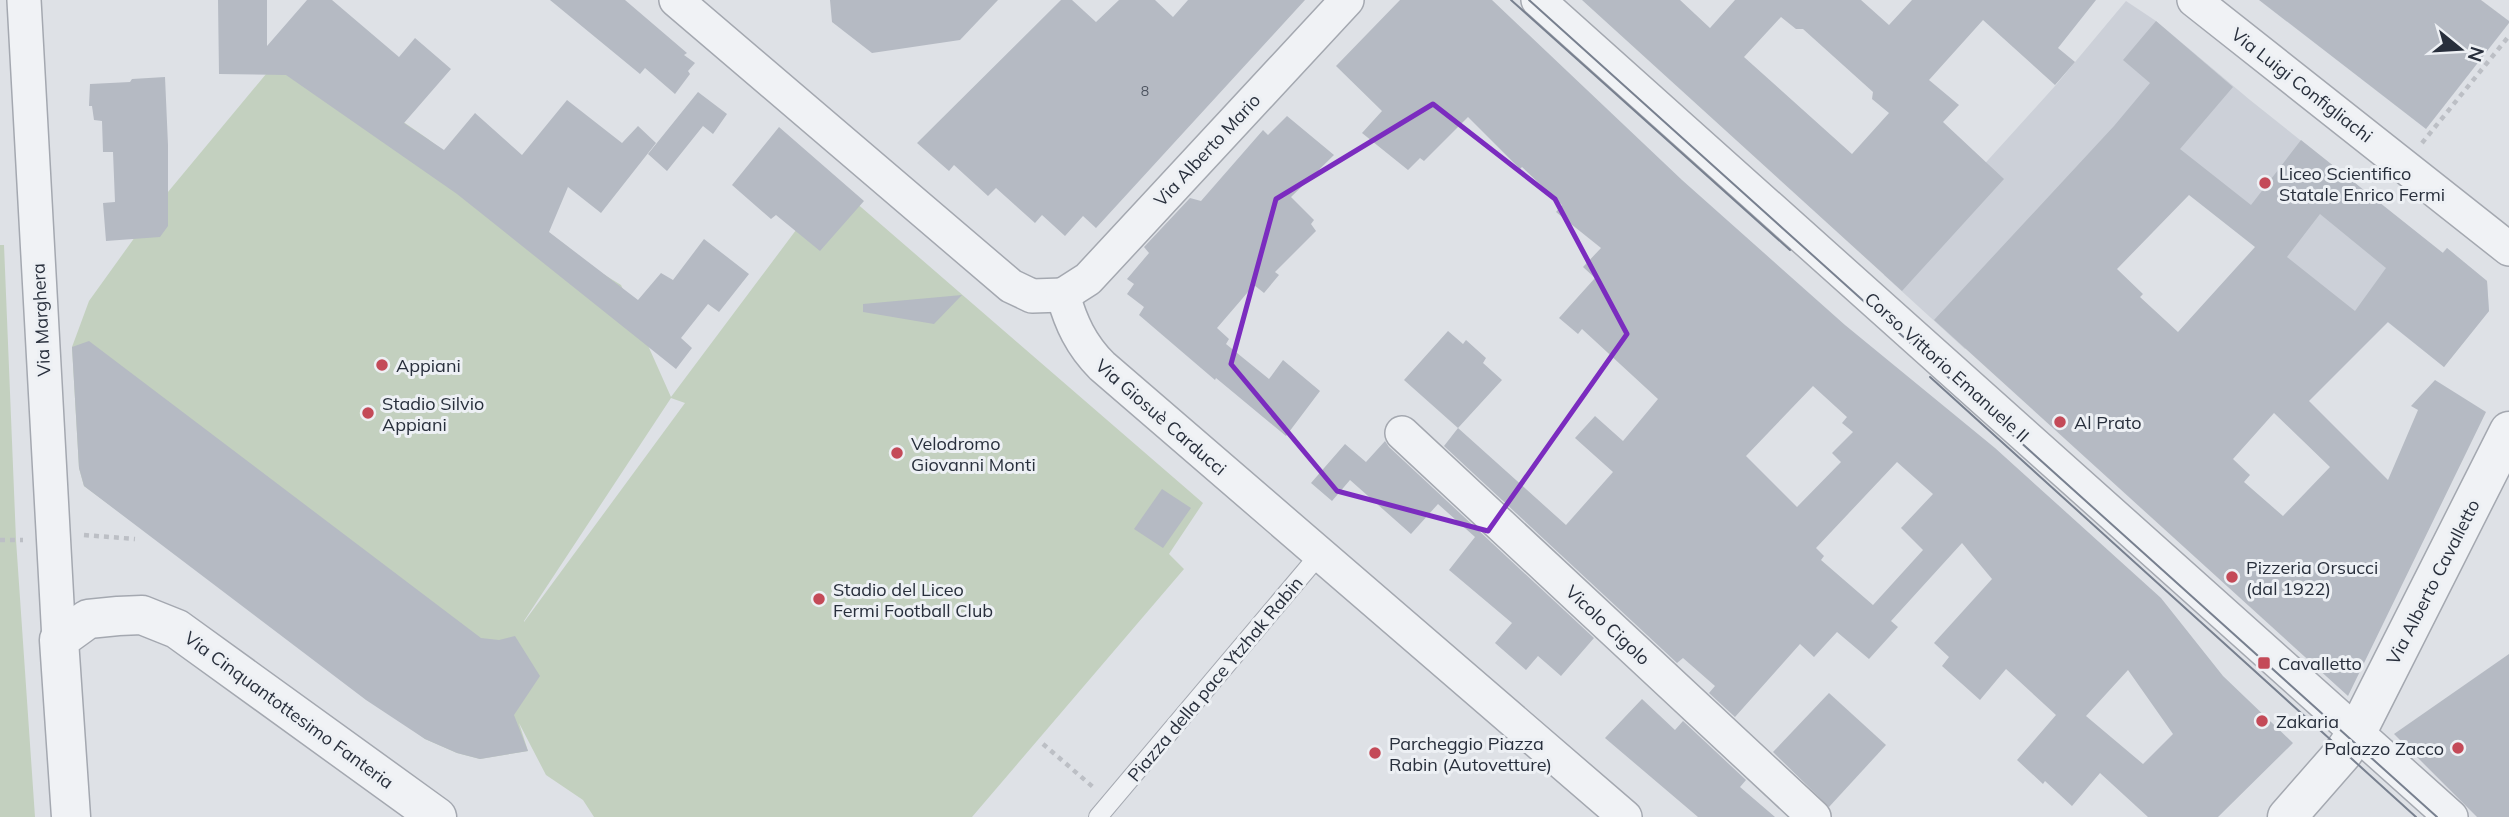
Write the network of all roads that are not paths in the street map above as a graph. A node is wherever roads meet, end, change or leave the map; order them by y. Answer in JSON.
{"nodes":[{"id":1,"x":24,"y":0,"type":"edge"},
{"id":2,"x":676,"y":0,"type":"edge"},
{"id":3,"x":1347,"y":0,"type":"edge"},
{"id":4,"x":1538,"y":0,"type":"edge"},
{"id":5,"x":2198,"y":2,"type":"edge"},
{"id":6,"x":2509,"y":249,"type":"edge"},
{"id":7,"x":1063,"y":295,"type":"junction"},
{"id":8,"x":2509,"y":431,"type":"edge"},
{"id":9,"x":1402,"y":433,"type":"dead end"},
{"id":10,"x":1319,"y":555,"type":"junction"},
{"id":11,"x":59,"y":640,"type":"junction"},
{"id":12,"x":2357,"y":732,"type":"junction"},
{"id":13,"x":71,"y":817,"type":"edge"},
{"id":14,"x":437,"y":817,"type":"edge"},
{"id":15,"x":1098,"y":817,"type":"edge"},
{"id":16,"x":1625,"y":817,"type":"edge"},
{"id":17,"x":1814,"y":817,"type":"edge"},
{"id":18,"x":2287,"y":817,"type":"edge"},
{"id":19,"x":2451,"y":817,"type":"edge"}],
"edges":[{"from":1,"to":11,"type":"street","name":"Via Marghera"},
{"from":2,"to":7,"type":"street"},
{"from":3,"to":7,"type":"street","name":"Via Alberto Mario"},
{"from":4,"to":12,"type":"street","name":"Corso Vittorio Emanuele II"},
{"from":5,"to":6,"type":"street","name":"Via Luigi Configliachi"},
{"from":7,"to":10,"type":"street","name":"Via Giosuè Carducci"},
{"from":8,"to":12,"type":"street","name":"Via Alberto Cavalletto"},
{"from":9,"to":17,"type":"street","name":"Vicolo Cigolo"},
{"from":10,"to":15,"type":"lane","name":"Piazza della pace Ytzhak Rabin"},
{"from":10,"to":16,"type":"street","name":"Via Giosuè Carducci"},
{"from":11,"to":13,"type":"street"},
{"from":11,"to":14,"type":"street","name":"Via Cinquantottesimo Fanteria"},
{"from":12,"to":18,"type":"street","name":"Via Alberto Cavalletto"},
{"from":12,"to":19,"type":"street","name":"Corso Vittorio Emanuele II"}]}
